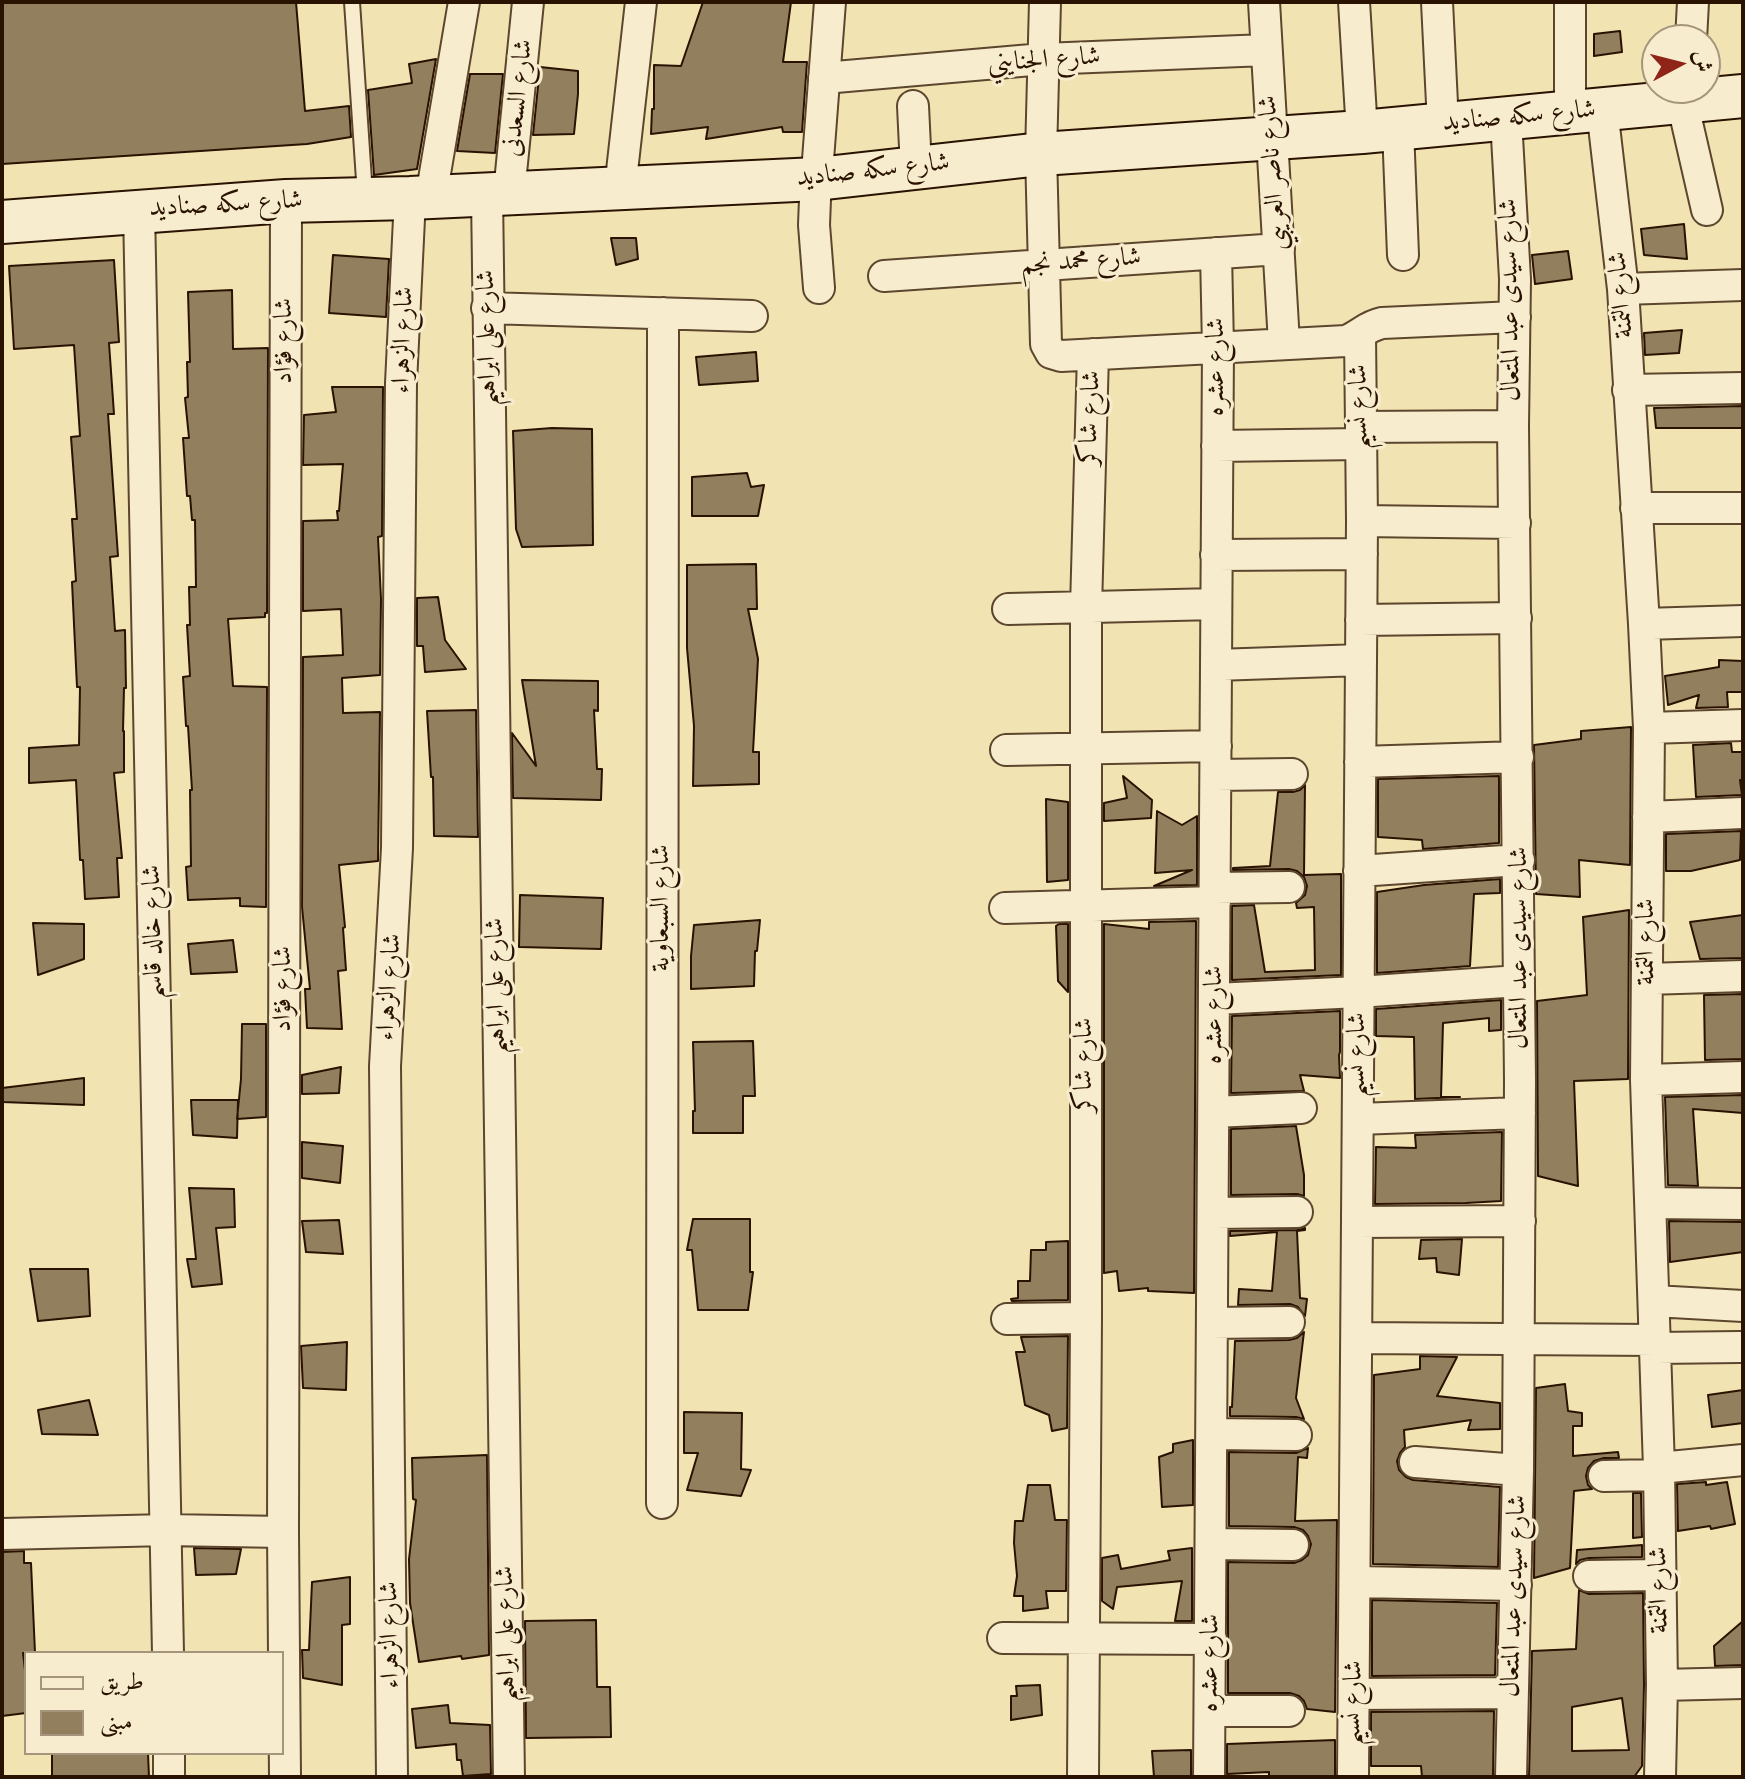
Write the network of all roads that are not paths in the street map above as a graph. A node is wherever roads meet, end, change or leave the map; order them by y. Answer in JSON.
{"nodes":[{"id":1,"x":352,"y":2,"type":"edge"},
{"id":2,"x":464,"y":2,"type":"edge"},
{"id":3,"x":528,"y":2,"type":"edge"},
{"id":4,"x":641,"y":2,"type":"edge"},
{"id":5,"x":830,"y":2,"type":"edge"},
{"id":6,"x":1045,"y":2,"type":"edge"},
{"id":7,"x":1264,"y":2,"type":"edge"},
{"id":8,"x":1354,"y":2,"type":"edge"},
{"id":9,"x":1437,"y":2,"type":"edge"},
{"id":10,"x":1570,"y":2,"type":"edge"},
{"id":11,"x":1693,"y":2,"type":"edge"},
{"id":12,"x":1692,"y":24,"type":"edge"},
{"id":13,"x":1266,"y":50,"type":"junction"},
{"id":14,"x":1043,"y":59,"type":"junction"},
{"id":15,"x":824,"y":78,"type":"junction"},
{"id":16,"x":1721,"y":96,"type":"edge"},
{"id":17,"x":1743,"y":96,"type":"edge"},
{"id":18,"x":1641,"y":103,"type":"edge"},
{"id":19,"x":1687,"y":104,"type":"edge"},
{"id":20,"x":913,"y":106,"type":"dead end"},
{"id":21,"x":1586,"y":111,"type":"junction"},
{"id":22,"x":1506,"y":119,"type":"junction"},
{"id":23,"x":1443,"y":124,"type":"junction"},
{"id":24,"x":1380,"y":130,"type":"junction"},
{"id":25,"x":1272,"y":139,"type":"junction"},
{"id":26,"x":1041,"y":154,"type":"junction"},
{"id":27,"x":916,"y":168,"type":"junction"},
{"id":28,"x":817,"y":179,"type":"junction"},
{"id":29,"x":620,"y":189,"type":"junction"},
{"id":30,"x":498,"y":194,"type":"junction"},
{"id":31,"x":420,"y":198,"type":"junction"},
{"id":32,"x":365,"y":199,"type":"junction"},
{"id":33,"x":286,"y":201,"type":"junction"},
{"id":34,"x":139,"y":210,"type":"junction"},
{"id":35,"x":1707,"y":210,"type":"dead end"},
{"id":36,"x":2,"y":222,"type":"edge"},
{"id":37,"x":1279,"y":249,"type":"junction"},
{"id":38,"x":1216,"y":253,"type":"junction"},
{"id":39,"x":1403,"y":255,"type":"dead end"},
{"id":40,"x":1044,"y":265,"type":"junction"},
{"id":41,"x":884,"y":276,"type":"dead end"},
{"id":42,"x":1743,"y":285,"type":"edge"},
{"id":43,"x":819,"y":288,"type":"dead end"},
{"id":44,"x":1623,"y":289,"type":"junction"},
{"id":45,"x":487,"y":308,"type":"junction"},
{"id":46,"x":663,"y":313,"type":"junction"},
{"id":47,"x":752,"y":316,"type":"dead end"},
{"id":48,"x":1515,"y":317,"type":"junction"},
{"id":49,"x":1360,"y":334,"type":"junction"},
{"id":50,"x":1284,"y":343,"type":"junction"},
{"id":51,"x":1218,"y":347,"type":"junction"},
{"id":52,"x":1093,"y":354,"type":"junction"},
{"id":53,"x":1743,"y":388,"type":"edge"},
{"id":54,"x":1628,"y":390,"type":"junction"},
{"id":55,"x":1513,"y":426,"type":"junction"},
{"id":56,"x":1361,"y":436,"type":"junction"},
{"id":57,"x":1217,"y":446,"type":"junction"},
{"id":58,"x":1636,"y":508,"type":"junction"},
{"id":59,"x":1743,"y":508,"type":"edge"},
{"id":60,"x":1362,"y":521,"type":"junction"},
{"id":61,"x":1515,"y":523,"type":"junction"},
{"id":62,"x":1362,"y":554,"type":"junction"},
{"id":63,"x":1216,"y":555,"type":"junction"},
{"id":64,"x":1216,"y":604,"type":"junction"},
{"id":65,"x":1086,"y":608,"type":"junction"},
{"id":66,"x":1008,"y":609,"type":"dead end"},
{"id":67,"x":1516,"y":618,"type":"junction"},
{"id":68,"x":1361,"y":620,"type":"junction"},
{"id":69,"x":1743,"y":621,"type":"edge"},
{"id":70,"x":1644,"y":624,"type":"junction"},
{"id":71,"x":1361,"y":660,"type":"junction"},
{"id":72,"x":1216,"y":665,"type":"junction"},
{"id":73,"x":1743,"y":725,"type":"edge"},
{"id":74,"x":1649,"y":728,"type":"junction"},
{"id":75,"x":1085,"y":749,"type":"junction"},
{"id":76,"x":1006,"y":750,"type":"dead end"},
{"id":77,"x":1518,"y":757,"type":"junction"},
{"id":78,"x":1216,"y":761,"type":"junction"},
{"id":79,"x":1360,"y":762,"type":"junction"},
{"id":80,"x":1292,"y":774,"type":"dead end"},
{"id":81,"x":1743,"y":813,"type":"edge"},
{"id":82,"x":1648,"y":817,"type":"junction"},
{"id":83,"x":1519,"y":860,"type":"junction"},
{"id":84,"x":1359,"y":871,"type":"junction"},
{"id":85,"x":1289,"y":887,"type":"dead end"},
{"id":86,"x":1215,"y":895,"type":"junction"},
{"id":87,"x":1085,"y":906,"type":"junction"},
{"id":88,"x":1005,"y":908,"type":"dead end"},
{"id":89,"x":1743,"y":976,"type":"edge"},
{"id":90,"x":1647,"y":979,"type":"junction"},
{"id":91,"x":1519,"y":981,"type":"junction"},
{"id":92,"x":1358,"y":992,"type":"junction"},
{"id":93,"x":1215,"y":999,"type":"junction"},
{"id":94,"x":1743,"y":1077,"type":"edge"},
{"id":95,"x":1646,"y":1080,"type":"junction"},
{"id":96,"x":1301,"y":1108,"type":"dead end"},
{"id":97,"x":1214,"y":1112,"type":"junction"},
{"id":98,"x":1520,"y":1113,"type":"junction"},
{"id":99,"x":1358,"y":1119,"type":"junction"},
{"id":100,"x":1651,"y":1203,"type":"junction"},
{"id":101,"x":1743,"y":1204,"type":"edge"},
{"id":102,"x":1297,"y":1212,"type":"dead end"},
{"id":103,"x":1214,"y":1213,"type":"junction"},
{"id":104,"x":1520,"y":1221,"type":"junction"},
{"id":105,"x":1357,"y":1222,"type":"junction"},
{"id":106,"x":1654,"y":1301,"type":"junction"},
{"id":107,"x":1743,"y":1306,"type":"edge"},
{"id":108,"x":1086,"y":1318,"type":"junction"},
{"id":109,"x":1007,"y":1319,"type":"dead end"},
{"id":110,"x":1289,"y":1322,"type":"dead end"},
{"id":111,"x":1213,"y":1323,"type":"junction"},
{"id":112,"x":1357,"y":1338,"type":"junction"},
{"id":113,"x":1519,"y":1339,"type":"junction"},
{"id":114,"x":1656,"y":1344,"type":"junction"},
{"id":115,"x":1740,"y":1347,"type":"dead end"},
{"id":116,"x":1212,"y":1434,"type":"junction"},
{"id":117,"x":1296,"y":1435,"type":"dead end"},
{"id":118,"x":1743,"y":1460,"type":"edge"},
{"id":119,"x":1415,"y":1462,"type":"dead end"},
{"id":120,"x":1518,"y":1470,"type":"junction"},
{"id":121,"x":1658,"y":1471,"type":"junction"},
{"id":122,"x":1604,"y":1476,"type":"dead end"},
{"id":123,"x":662,"y":1503,"type":"dead end"},
{"id":124,"x":167,"y":1530,"type":"junction"},
{"id":125,"x":283,"y":1532,"type":"junction"},
{"id":126,"x":2,"y":1534,"type":"edge"},
{"id":127,"x":1212,"y":1544,"type":"junction"},
{"id":128,"x":1293,"y":1545,"type":"dead end"},
{"id":129,"x":1660,"y":1575,"type":"junction"},
{"id":130,"x":1589,"y":1576,"type":"dead end"},
{"id":131,"x":1356,"y":1582,"type":"junction"},
{"id":132,"x":1516,"y":1585,"type":"junction"},
{"id":133,"x":1003,"y":1638,"type":"dead end"},
{"id":134,"x":1084,"y":1639,"type":"junction"},
{"id":135,"x":1211,"y":1639,"type":"junction"},
{"id":136,"x":168,"y":1651,"type":"edge"},
{"id":137,"x":284,"y":1651,"type":"edge"},
{"id":138,"x":284,"y":1654,"type":"edge"},
{"id":139,"x":1743,"y":1683,"type":"edge"},
{"id":140,"x":1662,"y":1685,"type":"junction"},
{"id":141,"x":1512,"y":1693,"type":"junction"},
{"id":142,"x":1354,"y":1694,"type":"junction"},
{"id":143,"x":1210,"y":1711,"type":"junction"},
{"id":144,"x":1289,"y":1711,"type":"dead end"},
{"id":145,"x":169,"y":1755,"type":"edge"},
{"id":146,"x":169,"y":1777,"type":"edge"},
{"id":147,"x":285,"y":1777,"type":"edge"},
{"id":148,"x":392,"y":1777,"type":"edge"},
{"id":149,"x":509,"y":1777,"type":"edge"},
{"id":150,"x":1083,"y":1777,"type":"edge"},
{"id":151,"x":1209,"y":1777,"type":"edge"},
{"id":152,"x":1353,"y":1777,"type":"edge"},
{"id":153,"x":1511,"y":1777,"type":"edge"},
{"id":154,"x":1660,"y":1777,"type":"edge"}],
"edges":[{"from":1,"to":32,"type":"lane"},
{"from":2,"to":31,"type":"street","name":"شارع الزهراء"},
{"from":3,"to":30,"type":"street","name":"شارع السعدنى"},
{"from":4,"to":29,"type":"street"},
{"from":5,"to":15,"type":"street"},
{"from":6,"to":14,"type":"street"},
{"from":7,"to":13,"type":"street","name":"شارع ناصر العريبي"},
{"from":8,"to":24,"type":"street"},
{"from":9,"to":23,"type":"street"},
{"from":10,"to":21,"type":"street","name":"شارع التمنة"},
{"from":11,"to":12,"type":"street"},
{"from":13,"to":14,"type":"street","name":"شارع الجنايني"},
{"from":13,"to":25,"type":"street","name":"شارع ناصر العريبي"},
{"from":14,"to":15,"type":"street","name":"شارع الجنايني"},
{"from":14,"to":26,"type":"street"},
{"from":15,"to":28,"type":"street"},
{"from":16,"to":17,"type":"street","name":"شارع سكه صناديد"},
{"from":18,"to":21,"type":"street","name":"شارع سكه صناديد"},
{"from":19,"to":35,"type":"street"},
{"from":20,"to":27,"type":"street"},
{"from":21,"to":22,"type":"street","name":"شارع سكه صناديد"},
{"from":21,"to":44,"type":"street","name":"شارع التمنة"},
{"from":22,"to":23,"type":"street","name":"شارع سكه صناديد"},
{"from":22,"to":48,"type":"street","name":"شارع سيدى عبد المتعال"},
{"from":23,"to":24,"type":"street","name":"شارع سكه صناديد"},
{"from":24,"to":25,"type":"street","name":"شارع سكه صناديد"},
{"from":24,"to":39,"type":"street"},
{"from":25,"to":26,"type":"street","name":"شارع سكه صناديد"},
{"from":25,"to":37,"type":"street","name":"شارع ناصر العريبي"},
{"from":26,"to":27,"type":"street","name":"شارع سكه صناديد"},
{"from":26,"to":40,"type":"street"},
{"from":27,"to":28,"type":"street","name":"شارع سكه صناديد"},
{"from":28,"to":29,"type":"street","name":"شارع سكه صناديد"},
{"from":28,"to":43,"type":"street"},
{"from":29,"to":30,"type":"street","name":"شارع سكه صناديد"},
{"from":30,"to":31,"type":"street","name":"شارع سكه صناديد"},
{"from":30,"to":45,"type":"street","name":"شارع على ابراهيم"},
{"from":31,"to":32,"type":"street","name":"شارع سكه صناديد"},
{"from":31,"to":148,"type":"street","name":"شارع الزهراء"},
{"from":32,"to":33,"type":"street","name":"شارع سكه صناديد"},
{"from":33,"to":34,"type":"street","name":"شارع سكه صناديد"},
{"from":33,"to":125,"type":"street","name":"شارع فؤاد"},
{"from":34,"to":36,"type":"street","name":"شارع سكه صناديد"},
{"from":34,"to":124,"type":"street","name":"شارع خالد قاسم"},
{"from":37,"to":38,"type":"street","name":"شارع محمد نجم"},
{"from":37,"to":50,"type":"street","name":"شارع ناصر العريبي"},
{"from":38,"to":40,"type":"street","name":"شارع محمد نجم"},
{"from":38,"to":51,"type":"street","name":"شارع عشره"},
{"from":40,"to":41,"type":"street","name":"شارع محمد نجم"},
{"from":40,"to":52,"type":"street"},
{"from":42,"to":44,"type":"street"},
{"from":44,"to":54,"type":"street","name":"شارع التمنة"},
{"from":45,"to":46,"type":"street"},
{"from":45,"to":149,"type":"street","name":"شارع على ابراهيم"},
{"from":46,"to":47,"type":"street"},
{"from":46,"to":123,"type":"street","name":"شارع السبعاوية"},
{"from":48,"to":49,"type":"street"},
{"from":48,"to":55,"type":"street","name":"شارع سيدى عبد المتعال"},
{"from":49,"to":50,"type":"street"},
{"from":49,"to":56,"type":"street","name":"شارع نسيم"},
{"from":50,"to":51,"type":"street"},
{"from":51,"to":52,"type":"street"},
{"from":51,"to":57,"type":"street","name":"شارع عشره"},
{"from":52,"to":65,"type":"street","name":"شارع شاكر"},
{"from":53,"to":54,"type":"street"},
{"from":54,"to":58,"type":"street","name":"شارع التمنة"},
{"from":55,"to":56,"type":"street"},
{"from":55,"to":61,"type":"street","name":"شارع سيدى عبد المتعال"},
{"from":56,"to":57,"type":"street"},
{"from":56,"to":60,"type":"street","name":"شارع نسيم"},
{"from":57,"to":63,"type":"street","name":"شارع عشره"},
{"from":58,"to":59,"type":"street"},
{"from":58,"to":70,"type":"street","name":"شارع التمنة"},
{"from":60,"to":61,"type":"street"},
{"from":60,"to":62,"type":"street","name":"شارع نسيم"},
{"from":61,"to":67,"type":"street","name":"شارع سيدى عبد المتعال"},
{"from":62,"to":63,"type":"street"},
{"from":62,"to":68,"type":"street","name":"شارع نسيم"},
{"from":63,"to":64,"type":"street","name":"شارع عشره"},
{"from":64,"to":65,"type":"street"},
{"from":64,"to":72,"type":"street","name":"شارع عشره"},
{"from":65,"to":66,"type":"street"},
{"from":65,"to":75,"type":"street","name":"شارع شاكر"},
{"from":67,"to":68,"type":"street"},
{"from":67,"to":77,"type":"street","name":"شارع سيدى عبد المتعال"},
{"from":68,"to":71,"type":"street","name":"شارع نسيم"},
{"from":69,"to":70,"type":"street"},
{"from":70,"to":74,"type":"street","name":"شارع التمنة"},
{"from":71,"to":72,"type":"street"},
{"from":71,"to":79,"type":"street","name":"شارع نسيم"},
{"from":72,"to":78,"type":"street","name":"شارع عشره"},
{"from":73,"to":74,"type":"street"},
{"from":74,"to":82,"type":"street","name":"شارع التمنة"},
{"from":75,"to":76,"type":"street"},
{"from":75,"to":78,"type":"street"},
{"from":75,"to":87,"type":"street","name":"شارع شاكر"},
{"from":77,"to":79,"type":"street"},
{"from":77,"to":83,"type":"street","name":"شارع سيدى عبد المتعال"},
{"from":78,"to":80,"type":"street"},
{"from":78,"to":86,"type":"street","name":"شارع عشره"},
{"from":79,"to":84,"type":"street","name":"شارع نسيم"},
{"from":81,"to":82,"type":"street"},
{"from":82,"to":90,"type":"street","name":"شارع التمنة"},
{"from":83,"to":84,"type":"street"},
{"from":83,"to":91,"type":"street","name":"شارع سيدى عبد المتعال"},
{"from":84,"to":92,"type":"street","name":"شارع نسيم"},
{"from":85,"to":86,"type":"street"},
{"from":86,"to":87,"type":"street"},
{"from":86,"to":93,"type":"street","name":"شارع عشره"},
{"from":87,"to":88,"type":"street"},
{"from":87,"to":108,"type":"street","name":"شارع شاكر"},
{"from":89,"to":90,"type":"street"},
{"from":90,"to":95,"type":"street","name":"شارع التمنة"},
{"from":91,"to":92,"type":"street"},
{"from":91,"to":98,"type":"street","name":"شارع سيدى عبد المتعال"},
{"from":92,"to":93,"type":"street"},
{"from":92,"to":99,"type":"street","name":"شارع نسيم"},
{"from":93,"to":97,"type":"street","name":"شارع عشره"},
{"from":94,"to":95,"type":"street"},
{"from":95,"to":100,"type":"street","name":"شارع التمنة"},
{"from":96,"to":97,"type":"street"},
{"from":97,"to":103,"type":"street","name":"شارع عشره"},
{"from":98,"to":99,"type":"street"},
{"from":98,"to":104,"type":"street","name":"شارع سيدى عبد المتعال"},
{"from":99,"to":105,"type":"street","name":"شارع نسيم"},
{"from":100,"to":101,"type":"street"},
{"from":100,"to":106,"type":"street","name":"شارع التمنة"},
{"from":102,"to":103,"type":"street"},
{"from":103,"to":111,"type":"street","name":"شارع عشره"},
{"from":104,"to":105,"type":"street"},
{"from":104,"to":113,"type":"street","name":"شارع سيدى عبد المتعال"},
{"from":105,"to":112,"type":"street","name":"شارع نسيم"},
{"from":106,"to":107,"type":"street"},
{"from":106,"to":114,"type":"street","name":"شارع التمنة"},
{"from":108,"to":109,"type":"street"},
{"from":108,"to":134,"type":"street","name":"شارع شاكر"},
{"from":110,"to":111,"type":"street"},
{"from":111,"to":116,"type":"street","name":"شارع عشره"},
{"from":112,"to":113,"type":"street"},
{"from":112,"to":131,"type":"street","name":"شارع نسيم"},
{"from":113,"to":114,"type":"street"},
{"from":113,"to":120,"type":"street","name":"شارع سيدى عبد المتعال"},
{"from":114,"to":115,"type":"street"},
{"from":114,"to":121,"type":"street","name":"شارع التمنة"},
{"from":116,"to":117,"type":"street"},
{"from":116,"to":127,"type":"street","name":"شارع عشره"},
{"from":118,"to":121,"type":"street"},
{"from":119,"to":120,"type":"street"},
{"from":120,"to":132,"type":"street","name":"شارع سيدى عبد المتعال"},
{"from":121,"to":122,"type":"street"},
{"from":121,"to":129,"type":"street","name":"شارع التمنة"},
{"from":124,"to":125,"type":"street"},
{"from":124,"to":126,"type":"street"},
{"from":124,"to":136,"type":"street","name":"شارع خالد قاسم"},
{"from":125,"to":137,"type":"street","name":"شارع فؤاد"},
{"from":127,"to":128,"type":"street"},
{"from":127,"to":135,"type":"street","name":"شارع عشره"},
{"from":129,"to":130,"type":"street"},
{"from":129,"to":140,"type":"street","name":"شارع التمنة"},
{"from":131,"to":132,"type":"street"},
{"from":131,"to":142,"type":"street","name":"شارع نسيم"},
{"from":132,"to":141,"type":"street","name":"شارع سيدى عبد المتعال"},
{"from":133,"to":134,"type":"street"},
{"from":134,"to":135,"type":"street"},
{"from":134,"to":150,"type":"street","name":"شارع شاكر"},
{"from":135,"to":143,"type":"street","name":"شارع عشره"},
{"from":138,"to":147,"type":"street","name":"شارع فؤاد"},
{"from":139,"to":140,"type":"street"},
{"from":140,"to":154,"type":"street","name":"شارع التمنة"},
{"from":141,"to":142,"type":"street"},
{"from":141,"to":153,"type":"street","name":"شارع سيدى عبد المتعال"},
{"from":142,"to":152,"type":"street","name":"شارع نسيم"},
{"from":143,"to":144,"type":"street"},
{"from":143,"to":151,"type":"street","name":"شارع عشره"},
{"from":145,"to":146,"type":"street"}]}
